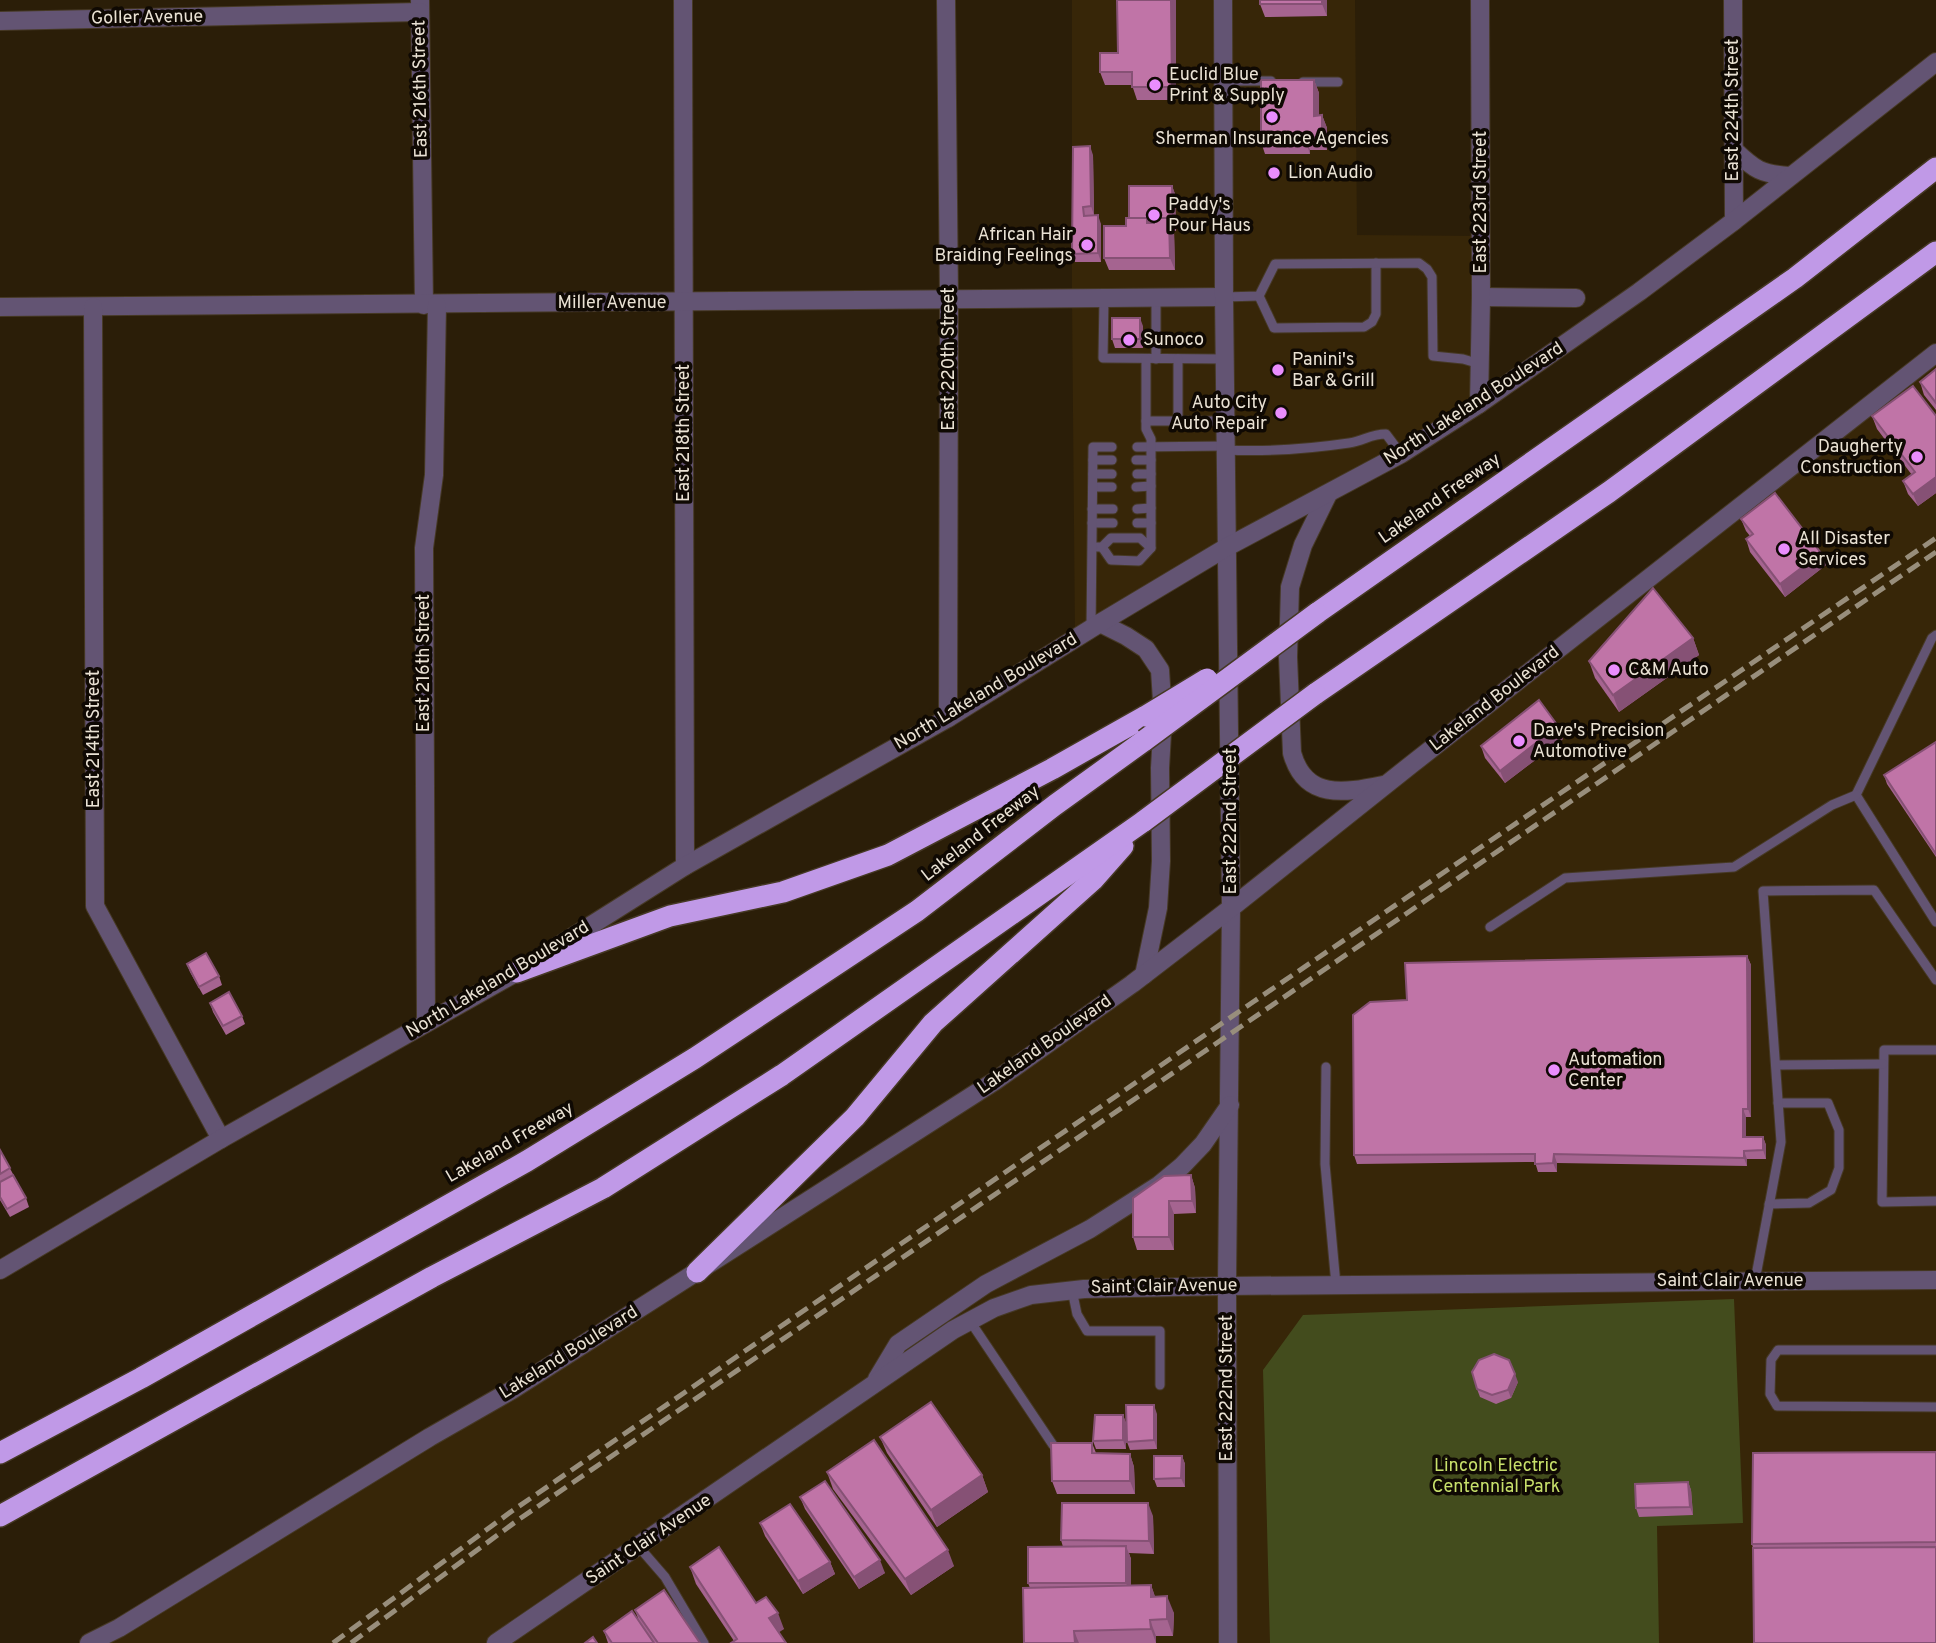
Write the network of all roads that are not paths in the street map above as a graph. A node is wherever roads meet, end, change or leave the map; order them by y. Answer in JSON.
{"nodes":[{"id":1,"x":683,"y":0,"type":"edge"},
{"id":2,"x":946,"y":0,"type":"edge"},
{"id":3,"x":1223,"y":0,"type":"edge"},
{"id":4,"x":1480,"y":0,"type":"edge"},
{"id":5,"x":1733,"y":0,"type":"edge"},
{"id":6,"x":420,"y":6,"type":"edge"},
{"id":7,"x":0,"y":21,"type":"edge"},
{"id":8,"x":1936,"y":62,"type":"edge"},
{"id":9,"x":1224,"y":81,"type":"junction"},
{"id":10,"x":1338,"y":82,"type":"dead end"},
{"id":11,"x":1734,"y":150,"type":"junction"},
{"id":12,"x":1936,"y":168,"type":"edge"},
{"id":13,"x":1790,"y":176,"type":"junction"},
{"id":14,"x":1734,"y":221,"type":"junction"},
{"id":15,"x":1936,"y":252,"type":"edge"},
{"id":16,"x":1376,"y":263,"type":"junction"},
{"id":17,"x":1259,"y":296,"type":"junction"},
{"id":18,"x":1224,"y":297,"type":"junction"},
{"id":19,"x":1481,"y":297,"type":"junction"},
{"id":20,"x":1104,"y":298,"type":"junction"},
{"id":21,"x":1156,"y":298,"type":"junction"},
{"id":22,"x":1576,"y":298,"type":"dead end"},
{"id":23,"x":949,"y":299,"type":"junction"},
{"id":24,"x":684,"y":303,"type":"junction"},
{"id":25,"x":430,"y":304,"type":"junction"},
{"id":26,"x":0,"y":307,"type":"edge"},
{"id":27,"x":93,"y":307,"type":"junction"},
{"id":28,"x":1936,"y":353,"type":"edge"},
{"id":29,"x":1151,"y":359,"type":"junction"},
{"id":30,"x":1178,"y":359,"type":"junction"},
{"id":31,"x":1225,"y":359,"type":"junction"},
{"id":32,"x":1480,"y":364,"type":"junction"},
{"id":33,"x":1479,"y":404,"type":"junction"},
{"id":34,"x":1146,"y":421,"type":"junction"},
{"id":35,"x":1178,"y":421,"type":"junction"},
{"id":36,"x":1226,"y":421,"type":"junction"},
{"id":37,"x":1112,"y":447,"type":"dead end"},
{"id":38,"x":1137,"y":447,"type":"dead end"},
{"id":39,"x":1151,"y":447,"type":"junction"},
{"id":40,"x":1226,"y":448,"type":"junction"},
{"id":41,"x":1401,"y":454,"type":"junction"},
{"id":42,"x":1093,"y":460,"type":"junction"},
{"id":43,"x":1112,"y":460,"type":"dead end"},
{"id":44,"x":1136,"y":460,"type":"dead end"},
{"id":45,"x":1151,"y":460,"type":"junction"},
{"id":46,"x":1093,"y":474,"type":"junction"},
{"id":47,"x":1112,"y":474,"type":"dead end"},
{"id":48,"x":1137,"y":474,"type":"dead end"},
{"id":49,"x":1151,"y":474,"type":"junction"},
{"id":50,"x":1151,"y":486,"type":"junction"},
{"id":51,"x":1093,"y":487,"type":"junction"},
{"id":52,"x":1112,"y":487,"type":"dead end"},
{"id":53,"x":1136,"y":487,"type":"dead end"},
{"id":54,"x":1328,"y":494,"type":"junction"},
{"id":55,"x":1092,"y":509,"type":"junction"},
{"id":56,"x":1113,"y":509,"type":"dead end"},
{"id":57,"x":1137,"y":509,"type":"dead end"},
{"id":58,"x":1151,"y":509,"type":"junction"},
{"id":59,"x":1092,"y":523,"type":"junction"},
{"id":60,"x":1113,"y":523,"type":"dead end"},
{"id":61,"x":1137,"y":523,"type":"dead end"},
{"id":62,"x":1151,"y":523,"type":"junction"},
{"id":63,"x":1097,"y":547,"type":"junction"},
{"id":64,"x":1227,"y":547,"type":"junction"},
{"id":65,"x":1151,"y":548,"type":"junction"},
{"id":66,"x":1317,"y":613,"type":"junction"},
{"id":67,"x":1095,"y":626,"type":"junction"},
{"id":68,"x":1936,"y":635,"type":"edge"},
{"id":69,"x":948,"y":718,"type":"junction"},
{"id":70,"x":1387,"y":784,"type":"junction"},
{"id":71,"x":1856,"y":795,"type":"junction"},
{"id":72,"x":1144,"y":821,"type":"junction"},
{"id":73,"x":685,"y":866,"type":"junction"},
{"id":74,"x":1231,"y":908,"type":"junction"},
{"id":75,"x":1936,"y":922,"type":"edge"},
{"id":76,"x":1490,"y":927,"type":"dead end"},
{"id":77,"x":517,"y":972,"type":"junction"},
{"id":78,"x":1144,"y":975,"type":"junction"},
{"id":79,"x":1936,"y":980,"type":"edge"},
{"id":80,"x":426,"y":1023,"type":"junction"},
{"id":81,"x":1936,"y":1050,"type":"edge"},
{"id":82,"x":1883,"y":1063,"type":"junction"},
{"id":83,"x":1776,"y":1065,"type":"junction"},
{"id":84,"x":1326,"y":1067,"type":"dead end"},
{"id":85,"x":1778,"y":1103,"type":"junction"},
{"id":86,"x":1230,"y":1105,"type":"junction"},
{"id":87,"x":222,"y":1139,"type":"junction"},
{"id":88,"x":1936,"y":1202,"type":"edge"},
{"id":89,"x":1769,"y":1204,"type":"junction"},
{"id":90,"x":0,"y":1270,"type":"edge"},
{"id":91,"x":697,"y":1272,"type":"junction"},
{"id":92,"x":1936,"y":1280,"type":"edge"},
{"id":93,"x":1755,"y":1281,"type":"junction"},
{"id":94,"x":1336,"y":1285,"type":"junction"},
{"id":95,"x":1227,"y":1286,"type":"junction"},
{"id":96,"x":1072,"y":1290,"type":"junction"},
{"id":97,"x":970,"y":1321,"type":"junction"},
{"id":98,"x":1936,"y":1350,"type":"edge"},
{"id":99,"x":873,"y":1385,"type":"junction"},
{"id":100,"x":1160,"y":1385,"type":"dead end"},
{"id":101,"x":1936,"y":1407,"type":"edge"},
{"id":102,"x":1054,"y":1445,"type":"edge"},
{"id":103,"x":0,"y":1453,"type":"edge"},
{"id":104,"x":0,"y":1516,"type":"edge"},
{"id":105,"x":639,"y":1547,"type":"junction"},
{"id":106,"x":89,"y":1643,"type":"edge"},
{"id":107,"x":496,"y":1643,"type":"edge"},
{"id":108,"x":705,"y":1643,"type":"edge"},
{"id":109,"x":1228,"y":1643,"type":"edge"}],
"edges":[{"from":1,"to":24,"type":"street","name":"East 218th Street"},
{"from":2,"to":23,"type":"street","name":"East 220th Street"},
{"from":3,"to":9,"type":"street","name":"East 222nd Street"},
{"from":4,"to":19,"type":"street","name":"East 223rd Street"},
{"from":5,"to":11,"type":"street","name":"East 224th Street"},
{"from":6,"to":7,"type":"street","name":"Goller Avenue"},
{"from":6,"to":25,"type":"street","name":"East 216th Street"},
{"from":8,"to":13,"type":"street","name":"North Lakeland Boulevard"},
{"from":9,"to":10,"type":"lane"},
{"from":9,"to":18,"type":"street","name":"East 222nd Street"},
{"from":11,"to":13,"type":"street"},
{"from":11,"to":14,"type":"street","name":"East 224th Street"},
{"from":12,"to":66,"type":"highway","name":"Lakeland Freeway"},
{"from":13,"to":14,"type":"street","name":"North Lakeland Boulevard"},
{"from":14,"to":33,"type":"street","name":"North Lakeland Boulevard"},
{"from":15,"to":72,"type":"highway","bridge":true},
{"from":16,"to":17,"type":"lane"},
{"from":16,"to":17,"type":"lane"},
{"from":16,"to":32,"type":"lane"},
{"from":17,"to":18,"type":"lane"},
{"from":18,"to":21,"type":"street","name":"Miller Avenue"},
{"from":18,"to":31,"type":"street","name":"East 222nd Street"},
{"from":19,"to":22,"type":"street"},
{"from":19,"to":32,"type":"street","name":"East 223rd Street"},
{"from":20,"to":21,"type":"street","name":"Miller Avenue"},
{"from":20,"to":23,"type":"street","name":"Miller Avenue"},
{"from":20,"to":29,"type":"lane"},
{"from":21,"to":29,"type":"lane"},
{"from":23,"to":24,"type":"street","name":"Miller Avenue"},
{"from":23,"to":69,"type":"street","name":"East 220th Street"},
{"from":24,"to":25,"type":"street","name":"Miller Avenue"},
{"from":24,"to":73,"type":"street","name":"East 218th Street"},
{"from":25,"to":27,"type":"street","name":"Miller Avenue"},
{"from":25,"to":80,"type":"street","name":"East 216th Street"},
{"from":26,"to":27,"type":"street","name":"Miller Avenue"},
{"from":27,"to":87,"type":"street","name":"East 214th Street"},
{"from":28,"to":70,"type":"street","name":"Lakeland Boulevard"},
{"from":29,"to":30,"type":"lane"},
{"from":29,"to":34,"type":"lane"},
{"from":30,"to":31,"type":"lane"},
{"from":30,"to":35,"type":"lane"},
{"from":31,"to":36,"type":"street","name":"East 222nd Street"},
{"from":32,"to":33,"type":"street","name":"East 223rd Street"},
{"from":33,"to":41,"type":"street","name":"North Lakeland Boulevard"},
{"from":34,"to":35,"type":"lane"},
{"from":34,"to":39,"type":"lane"},
{"from":35,"to":36,"type":"lane"},
{"from":36,"to":40,"type":"street","name":"East 222nd Street"},
{"from":37,"to":42,"type":"lane"},
{"from":38,"to":39,"type":"lane"},
{"from":39,"to":40,"type":"lane"},
{"from":39,"to":45,"type":"lane"},
{"from":40,"to":41,"type":"lane"},
{"from":40,"to":64,"type":"street","name":"East 222nd Street"},
{"from":41,"to":54,"type":"street","name":"North Lakeland Boulevard"},
{"from":42,"to":43,"type":"lane"},
{"from":42,"to":46,"type":"lane"},
{"from":44,"to":45,"type":"lane"},
{"from":45,"to":49,"type":"lane"},
{"from":46,"to":47,"type":"lane"},
{"from":46,"to":51,"type":"lane"},
{"from":48,"to":49,"type":"lane"},
{"from":49,"to":50,"type":"lane"},
{"from":50,"to":53,"type":"lane"},
{"from":50,"to":58,"type":"lane"},
{"from":51,"to":52,"type":"lane"},
{"from":51,"to":55,"type":"lane"},
{"from":54,"to":64,"type":"street","name":"North Lakeland Boulevard"},
{"from":54,"to":70,"type":"street"},
{"from":55,"to":56,"type":"lane"},
{"from":55,"to":59,"type":"lane"},
{"from":57,"to":58,"type":"lane"},
{"from":58,"to":62,"type":"lane"},
{"from":59,"to":60,"type":"lane"},
{"from":59,"to":63,"type":"lane"},
{"from":61,"to":62,"type":"lane"},
{"from":62,"to":65,"type":"lane"},
{"from":63,"to":65,"type":"lane"},
{"from":63,"to":65,"type":"lane"},
{"from":63,"to":67,"type":"lane"},
{"from":64,"to":67,"type":"street","name":"North Lakeland Boulevard"},
{"from":64,"to":74,"type":"street","name":"East 222nd Street"},
{"from":66,"to":77,"type":"highway","bridge":true},
{"from":66,"to":103,"type":"highway","name":"Lakeland Freeway","bridge":true},
{"from":67,"to":69,"type":"street","name":"North Lakeland Boulevard"},
{"from":67,"to":78,"type":"street"},
{"from":68,"to":71,"type":"lane"},
{"from":69,"to":73,"type":"street","name":"North Lakeland Boulevard"},
{"from":70,"to":74,"type":"street","name":"Lakeland Boulevard"},
{"from":71,"to":75,"type":"lane"},
{"from":71,"to":76,"type":"lane"},
{"from":72,"to":91,"type":"highway"},
{"from":72,"to":104,"type":"highway"},
{"from":73,"to":77,"type":"street","name":"North Lakeland Boulevard"},
{"from":74,"to":78,"type":"street","name":"Lakeland Boulevard"},
{"from":74,"to":86,"type":"street","name":"East 222nd Street"},
{"from":77,"to":80,"type":"street","name":"North Lakeland Boulevard"},
{"from":78,"to":91,"type":"street","name":"Lakeland Boulevard"},
{"from":79,"to":83,"type":"lane"},
{"from":80,"to":87,"type":"street","name":"North Lakeland Boulevard"},
{"from":81,"to":82,"type":"lane"},
{"from":82,"to":83,"type":"lane"},
{"from":82,"to":88,"type":"lane"},
{"from":83,"to":85,"type":"lane"},
{"from":84,"to":94,"type":"lane"},
{"from":85,"to":89,"type":"lane"},
{"from":85,"to":89,"type":"lane"},
{"from":86,"to":95,"type":"street","name":"East 222nd Street"},
{"from":86,"to":99,"type":"street"},
{"from":87,"to":90,"type":"street","name":"North Lakeland Boulevard"},
{"from":89,"to":93,"type":"lane"},
{"from":91,"to":106,"type":"street","name":"Lakeland Boulevard"},
{"from":92,"to":93,"type":"street","name":"Saint Clair Avenue"},
{"from":93,"to":94,"type":"street","name":"Saint Clair Avenue"},
{"from":94,"to":95,"type":"street","name":"Saint Clair Avenue"},
{"from":95,"to":96,"type":"street","name":"Saint Clair Avenue"},
{"from":95,"to":109,"type":"street","name":"East 222nd Street"},
{"from":96,"to":97,"type":"street","name":"Saint Clair Avenue"},
{"from":96,"to":100,"type":"lane"},
{"from":97,"to":99,"type":"street","name":"Saint Clair Avenue"},
{"from":97,"to":102,"type":"lane"},
{"from":98,"to":101,"type":"lane"},
{"from":99,"to":105,"type":"street","name":"Saint Clair Avenue"},
{"from":105,"to":107,"type":"street","name":"Saint Clair Avenue"},
{"from":105,"to":108,"type":"lane"}]}
